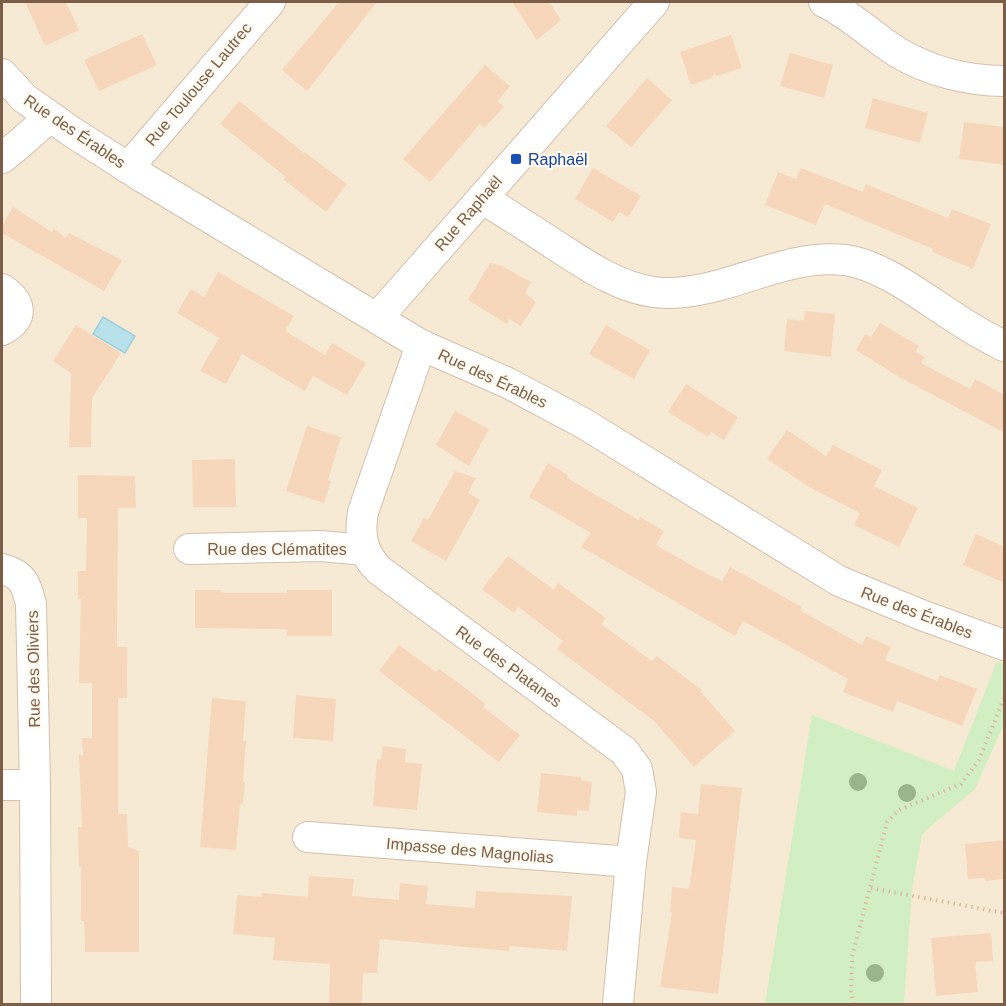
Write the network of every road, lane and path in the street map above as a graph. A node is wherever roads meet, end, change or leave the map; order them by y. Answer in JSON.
{"nodes":[{"id":1,"x":270,"y":2,"type":"edge"},
{"id":2,"x":654,"y":2,"type":"edge"},
{"id":3,"x":824,"y":2,"type":"edge"},
{"id":4,"x":2,"y":74,"type":"edge"},
{"id":5,"x":1005,"y":81,"type":"edge"},
{"id":6,"x":50,"y":117,"type":"junction"},
{"id":7,"x":2,"y":158,"type":"edge"},
{"id":8,"x":128,"y":168,"type":"junction"},
{"id":9,"x":482,"y":198,"type":"junction"},
{"id":10,"x":2,"y":289,"type":"edge"},
{"id":11,"x":378,"y":317,"type":"junction"},
{"id":12,"x":2,"y":330,"type":"edge"},
{"id":13,"x":421,"y":345,"type":"junction"},
{"id":14,"x":1005,"y":346,"type":"edge"},
{"id":15,"x":189,"y":549,"type":"dead end"},
{"id":16,"x":365,"y":550,"type":"junction"},
{"id":17,"x":2,"y":569,"type":"edge"},
{"id":18,"x":1005,"y":645,"type":"edge"},
{"id":19,"x":1005,"y":698,"type":"edge"},
{"id":20,"x":2,"y":785,"type":"edge"},
{"id":21,"x":35,"y":785,"type":"junction"},
{"id":22,"x":308,"y":837,"type":"dead end"},
{"id":23,"x":631,"y":862,"type":"junction"},
{"id":24,"x":871,"y":888,"type":"junction"},
{"id":25,"x":1005,"y":913,"type":"edge"},
{"id":26,"x":36,"y":1005,"type":"edge"},
{"id":27,"x":618,"y":1005,"type":"edge"},
{"id":28,"x":854,"y":1005,"type":"edge"}],
"edges":[{"from":1,"to":8,"type":"street","name":"Rue Toulouse Lautrec"},
{"from":2,"to":9,"type":"street","name":"Rue Raphaël"},
{"from":3,"to":5,"type":"street"},
{"from":4,"to":6,"type":"street","name":"Rue des Érables"},
{"from":6,"to":7,"type":"street"},
{"from":6,"to":8,"type":"street","name":"Rue des Érables"},
{"from":8,"to":11,"type":"street","name":"Rue des Érables"},
{"from":9,"to":11,"type":"street","name":"Rue Raphaël"},
{"from":9,"to":14,"type":"street"},
{"from":10,"to":12,"type":"street"},
{"from":11,"to":13,"type":"street","name":"Rue des Érables"},
{"from":13,"to":16,"type":"street"},
{"from":13,"to":18,"type":"street","name":"Rue des Érables"},
{"from":15,"to":16,"type":"street","name":"Rue des Clématites"},
{"from":16,"to":23,"type":"street","name":"Rue des Platanes"},
{"from":17,"to":21,"type":"street","name":"Rue des Oliviers"},
{"from":19,"to":24,"type":"path"},
{"from":20,"to":21,"type":"street"},
{"from":21,"to":26,"type":"street","name":"Rue des Oliviers"},
{"from":22,"to":23,"type":"street","name":"Impasse des Magnolias"},
{"from":23,"to":27,"type":"street","name":"Rue des Platanes"},
{"from":24,"to":25,"type":"path"},
{"from":24,"to":28,"type":"path"}]}
